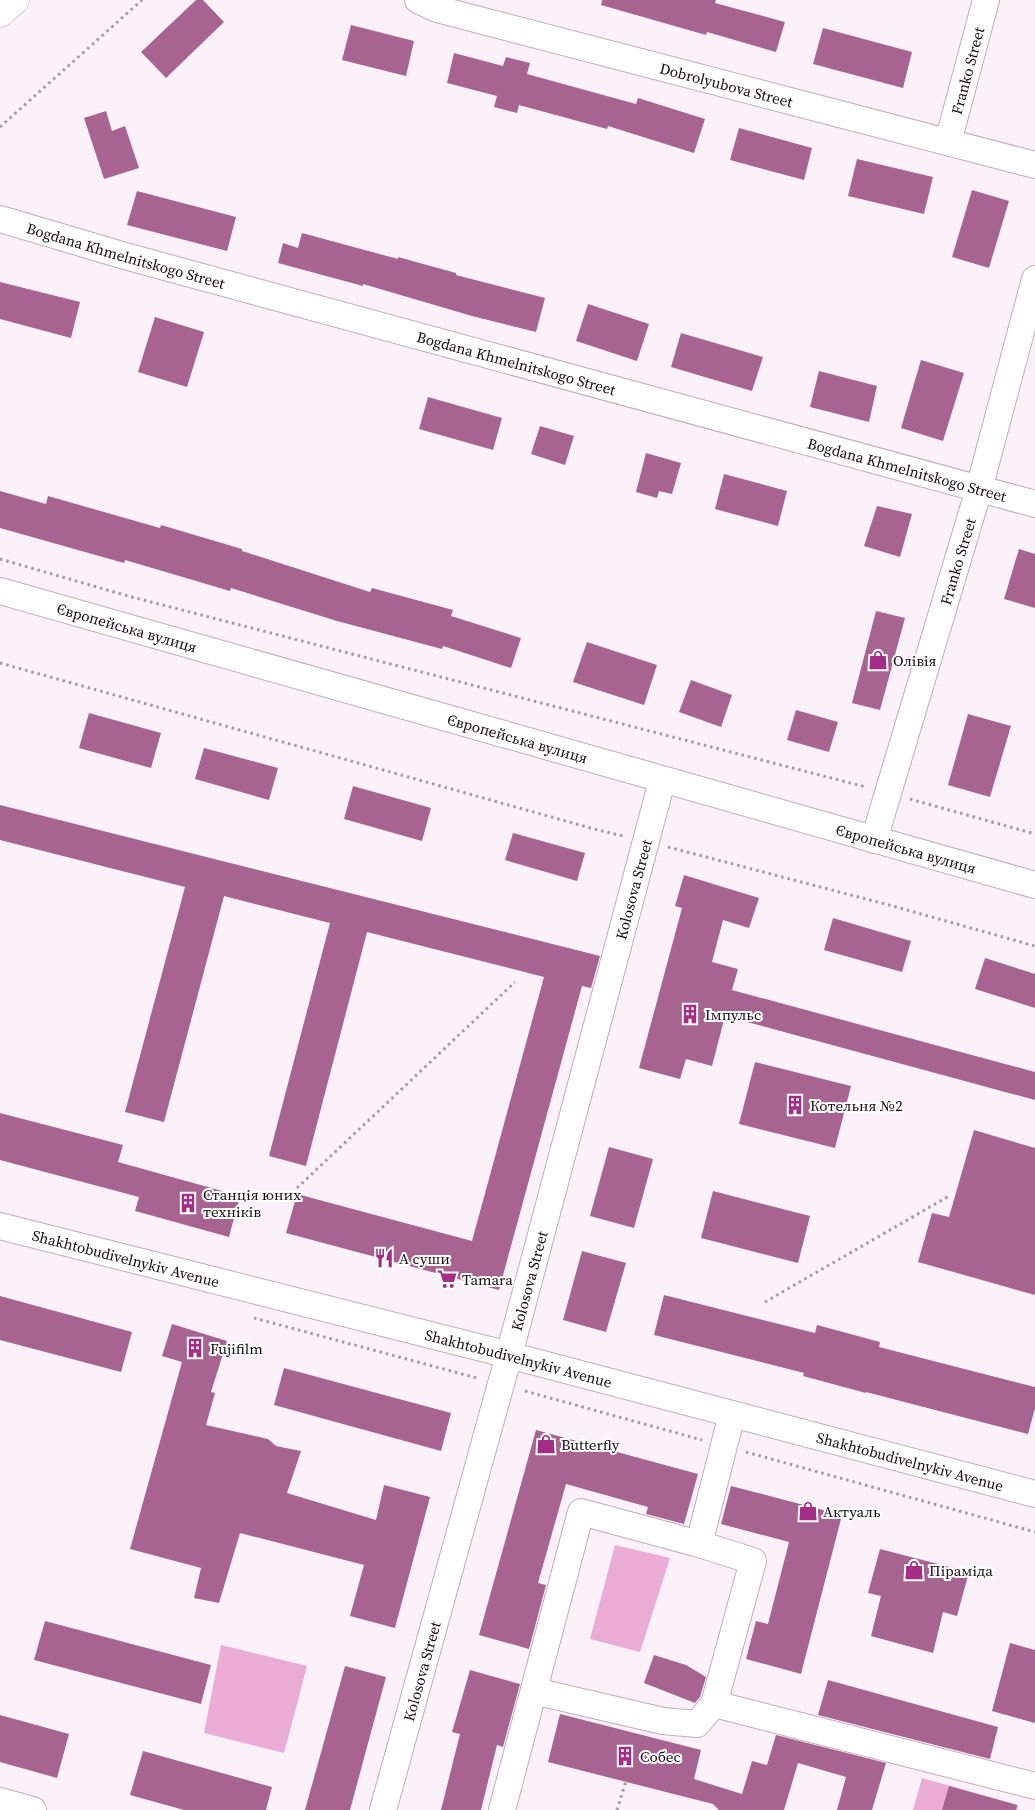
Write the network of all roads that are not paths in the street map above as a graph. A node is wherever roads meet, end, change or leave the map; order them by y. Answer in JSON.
{"nodes":[{"id":1,"x":16,"y":0,"type":"edge"},
{"id":2,"x":418,"y":0,"type":"edge"},
{"id":3,"x":986,"y":0,"type":"edge"},
{"id":4,"x":0,"y":14,"type":"edge"},
{"id":5,"x":948,"y":142,"type":"junction"},
{"id":6,"x":1035,"y":165,"type":"edge"},
{"id":7,"x":0,"y":219,"type":"edge"},
{"id":8,"x":1035,"y":279,"type":"edge"},
{"id":9,"x":979,"y":489,"type":"junction"},
{"id":10,"x":1035,"y":504,"type":"edge"},
{"id":11,"x":0,"y":591,"type":"edge"},
{"id":12,"x":662,"y":781,"type":"junction"},
{"id":13,"x":874,"y":840,"type":"junction"},
{"id":14,"x":1035,"y":885,"type":"edge"},
{"id":15,"x":0,"y":1226,"type":"edge"},
{"id":16,"x":509,"y":1355,"type":"junction"},
{"id":17,"x":732,"y":1414,"type":"junction"},
{"id":18,"x":1035,"y":1494,"type":"edge"},
{"id":19,"x":699,"y":1544,"type":"junction"},
{"id":20,"x":534,"y":1691,"type":"junction"},
{"id":21,"x":714,"y":1704,"type":"junction"},
{"id":22,"x":1035,"y":1786,"type":"edge"},
{"id":23,"x":0,"y":1801,"type":"edge"},
{"id":24,"x":33,"y":1810,"type":"edge"},
{"id":25,"x":384,"y":1810,"type":"edge"},
{"id":26,"x":502,"y":1810,"type":"edge"}],
"edges":[{"from":1,"to":4,"type":"highway"},
{"from":2,"to":5,"type":"street","name":"Dobrolyubova Street"},
{"from":3,"to":5,"type":"street","name":"Franko Street"},
{"from":5,"to":6,"type":"street","name":"Dobrolyubova Street"},
{"from":7,"to":9,"type":"street","name":"Bogdana Khmelnitskogo Street"},
{"from":8,"to":9,"type":"street","name":"Franko Street"},
{"from":9,"to":10,"type":"street","name":"Bogdana Khmelnitskogo Street"},
{"from":9,"to":13,"type":"street","name":"Franko Street"},
{"from":11,"to":12,"type":"street","name":"Європейська вулиця"},
{"from":12,"to":13,"type":"street","name":"Європейська вулиця"},
{"from":12,"to":16,"type":"street","name":"Kolosova Street"},
{"from":13,"to":14,"type":"street","name":"Європейська вулиця"},
{"from":15,"to":16,"type":"street","name":"Shakhtobudivelnykiv Avenue"},
{"from":16,"to":17,"type":"street","name":"Shakhtobudivelnykiv Avenue"},
{"from":16,"to":25,"type":"street","name":"Kolosova Street"},
{"from":17,"to":18,"type":"street","name":"Shakhtobudivelnykiv Avenue"},
{"from":17,"to":19,"type":"street"},
{"from":19,"to":20,"type":"street"},
{"from":19,"to":21,"type":"street"},
{"from":20,"to":21,"type":"street"},
{"from":20,"to":26,"type":"street"},
{"from":21,"to":22,"type":"street"},
{"from":23,"to":24,"type":"street"}]}
